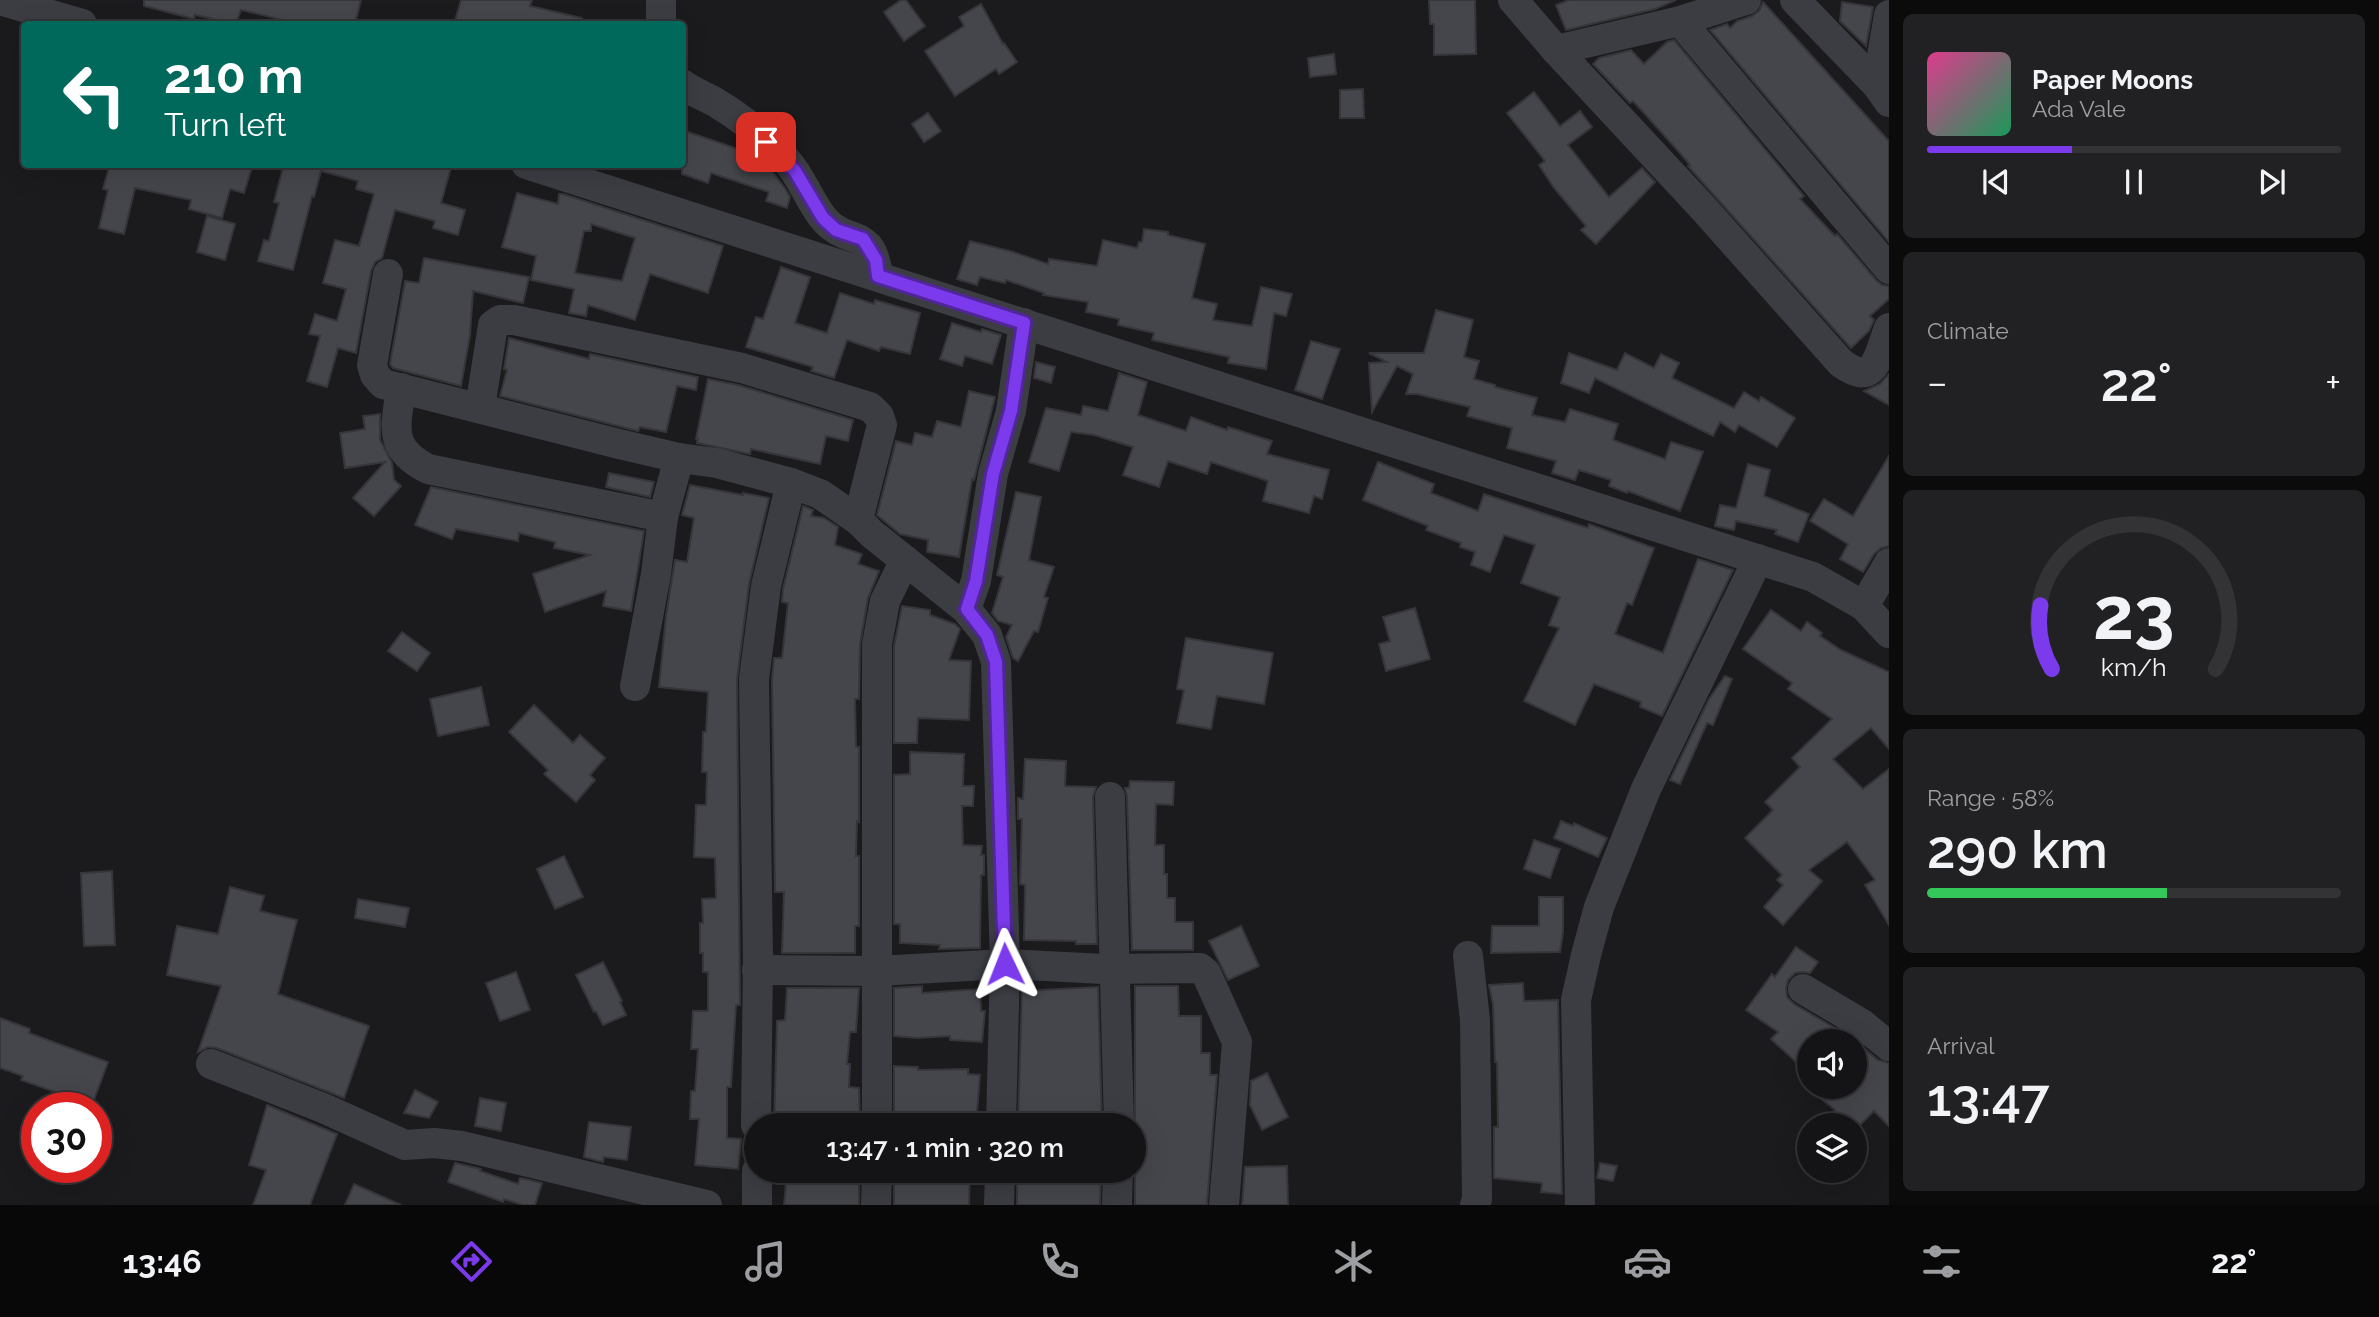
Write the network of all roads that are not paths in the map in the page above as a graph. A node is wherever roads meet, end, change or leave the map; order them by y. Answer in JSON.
{"nodes":[{"id":1,"x":661,"y":0,"type":"edge"},
{"id":2,"x":1513,"y":0,"type":"edge"},
{"id":3,"x":1746,"y":0,"type":"edge"},
{"id":4,"x":1795,"y":0,"type":"edge"},
{"id":5,"x":1,"y":1,"type":"edge"},
{"id":6,"x":1889,"y":15,"type":"edge"},
{"id":7,"x":71,"y":21,"type":"edge"},
{"id":8,"x":661,"y":21,"type":"edge"},
{"id":9,"x":1680,"y":21,"type":"junction"},
{"id":10,"x":1556,"y":50,"type":"junction"},
{"id":11,"x":686,"y":86,"type":"edge"},
{"id":12,"x":1883,"y":94,"type":"edge"},
{"id":13,"x":539,"y":168,"type":"edge"},
{"id":14,"x":1889,"y":269,"type":"edge"},
{"id":15,"x":387,"y":274,"type":"dead end"},
{"id":16,"x":878,"y":276,"type":"junction"},
{"id":17,"x":1024,"y":323,"type":"junction"},
{"id":18,"x":1889,"y":328,"type":"edge"},
{"id":19,"x":400,"y":397,"type":"junction"},
{"id":20,"x":481,"y":408,"type":"junction"},
{"id":21,"x":679,"y":458,"type":"junction"},
{"id":22,"x":790,"y":483,"type":"junction"},
{"id":23,"x":663,"y":517,"type":"junction"},
{"id":24,"x":858,"y":520,"type":"junction"},
{"id":25,"x":1758,"y":559,"type":"junction"},
{"id":26,"x":905,"y":560,"type":"junction"},
{"id":27,"x":1889,"y":563,"type":"edge"},
{"id":28,"x":1864,"y":606,"type":"junction"},
{"id":29,"x":967,"y":609,"type":"junction"},
{"id":30,"x":1889,"y":633,"type":"edge"},
{"id":31,"x":635,"y":686,"type":"dead end"},
{"id":32,"x":1110,"y":797,"type":"dead end"},
{"id":33,"x":1468,"y":956,"type":"dead end"},
{"id":34,"x":1005,"y":964,"type":"junction"},
{"id":35,"x":1113,"y":969,"type":"junction"},
{"id":36,"x":757,"y":970,"type":"junction"},
{"id":37,"x":877,"y":971,"type":"junction"},
{"id":38,"x":1803,"y":989,"type":"dead end"},
{"id":39,"x":1889,"y":1046,"type":"edge"},
{"id":40,"x":211,"y":1064,"type":"dead end"},
{"id":41,"x":756,"y":1113,"type":"edge"},
{"id":42,"x":877,"y":1113,"type":"edge"},
{"id":43,"x":1001,"y":1113,"type":"edge"},
{"id":44,"x":1119,"y":1113,"type":"edge"},
{"id":45,"x":757,"y":1183,"type":"edge"},
{"id":46,"x":877,"y":1183,"type":"edge"},
{"id":47,"x":1000,"y":1183,"type":"edge"},
{"id":48,"x":1118,"y":1183,"type":"edge"},
{"id":49,"x":707,"y":1205,"type":"edge"},
{"id":50,"x":757,"y":1205,"type":"edge"},
{"id":51,"x":876,"y":1205,"type":"edge"},
{"id":52,"x":999,"y":1205,"type":"edge"},
{"id":53,"x":1117,"y":1205,"type":"edge"},
{"id":54,"x":1224,"y":1205,"type":"edge"},
{"id":55,"x":1475,"y":1205,"type":"edge"},
{"id":56,"x":1580,"y":1205,"type":"edge"}],
"edges":[{"from":1,"to":8,"type":"street"},
{"from":2,"to":10,"type":"street"},
{"from":3,"to":9,"type":"street"},
{"from":4,"to":12,"type":"street"},
{"from":5,"to":7,"type":"street"},
{"from":6,"to":12,"type":"street"},
{"from":9,"to":10,"type":"street"},
{"from":9,"to":14,"type":"street"},
{"from":10,"to":18,"type":"street"},
{"from":11,"to":16,"type":"street"},
{"from":13,"to":16,"type":"street"},
{"from":15,"to":19,"type":"street"},
{"from":16,"to":17,"type":"street"},
{"from":17,"to":25,"type":"street"},
{"from":17,"to":29,"type":"street"},
{"from":19,"to":20,"type":"street"},
{"from":19,"to":23,"type":"street"},
{"from":20,"to":21,"type":"street"},
{"from":20,"to":24,"type":"street"},
{"from":21,"to":22,"type":"street"},
{"from":21,"to":23,"type":"street"},
{"from":22,"to":24,"type":"street"},
{"from":22,"to":36,"type":"street"},
{"from":23,"to":31,"type":"street"},
{"from":24,"to":26,"type":"street"},
{"from":25,"to":28,"type":"street"},
{"from":25,"to":56,"type":"street"},
{"from":26,"to":29,"type":"street"},
{"from":26,"to":37,"type":"street"},
{"from":27,"to":28,"type":"street"},
{"from":28,"to":30,"type":"street"},
{"from":29,"to":34,"type":"street"},
{"from":32,"to":35,"type":"street"},
{"from":33,"to":55,"type":"street"},
{"from":34,"to":35,"type":"street"},
{"from":34,"to":37,"type":"street"},
{"from":34,"to":43,"type":"street"},
{"from":35,"to":44,"type":"street"},
{"from":35,"to":54,"type":"street"},
{"from":36,"to":37,"type":"street"},
{"from":36,"to":41,"type":"street"},
{"from":37,"to":42,"type":"street"},
{"from":38,"to":39,"type":"street"},
{"from":40,"to":49,"type":"street"},
{"from":45,"to":50,"type":"street"},
{"from":46,"to":51,"type":"street"},
{"from":47,"to":52,"type":"street"},
{"from":48,"to":53,"type":"street"}]}
